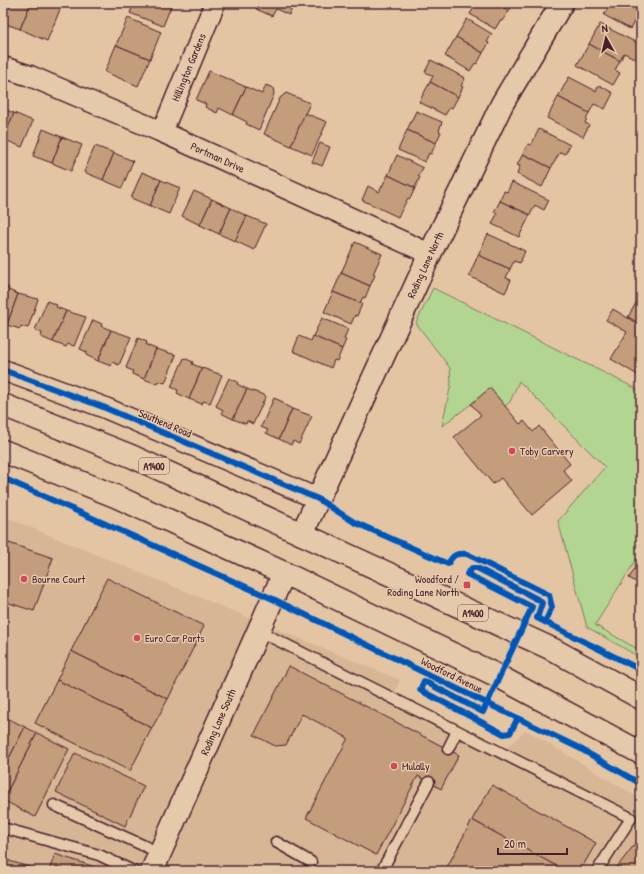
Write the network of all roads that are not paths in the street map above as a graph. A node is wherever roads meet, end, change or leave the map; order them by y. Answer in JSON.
{"nodes":[{"id":1,"x":215,"y":3,"type":"edge"},
{"id":2,"x":562,"y":3,"type":"edge"},
{"id":3,"x":3,"y":67,"type":"edge"},
{"id":4,"x":162,"y":132,"type":"junction"},
{"id":5,"x":430,"y":254,"type":"junction"},
{"id":6,"x":3,"y":370,"type":"edge"},
{"id":7,"x":3,"y":405,"type":"edge"},
{"id":8,"x":3,"y":451,"type":"edge"},
{"id":9,"x":318,"y":499,"type":"junction"},
{"id":10,"x":302,"y":534,"type":"junction"},
{"id":11,"x":284,"y":573,"type":"junction"},
{"id":12,"x":259,"y":631,"type":"junction"},
{"id":13,"x":641,"y":698,"type":"edge"},
{"id":14,"x":457,"y":731,"type":"junction"},
{"id":15,"x":448,"y":749,"type":"dead end"},
{"id":16,"x":641,"y":753,"type":"edge"},
{"id":17,"x":429,"y":782,"type":"dead end"},
{"id":18,"x":54,"y":805,"type":"dead end"},
{"id":19,"x":3,"y":828,"type":"edge"},
{"id":20,"x":276,"y":842,"type":"dead end"},
{"id":21,"x":156,"y":862,"type":"edge"},
{"id":22,"x":311,"y":862,"type":"dead end"},
{"id":23,"x":133,"y":871,"type":"edge"},
{"id":24,"x":382,"y":871,"type":"edge"},
{"id":25,"x":597,"y":871,"type":"edge"}],
"edges":[{"from":1,"to":4,"type":"street","name":"Hillington Gardens"},
{"from":2,"to":5,"type":"main road","name":"Roding Lane North"},
{"from":3,"to":4,"type":"street","name":"Portman Drive"},
{"from":4,"to":5,"type":"street","name":"Portman Drive"},
{"from":5,"to":9,"type":"main road","name":"Roding Lane North"},
{"from":6,"to":9,"type":"street","name":"Southend Road"},
{"from":7,"to":10,"type":"main road","number":"A1400"},
{"from":8,"to":11,"type":"main road"},
{"from":9,"to":10,"type":"main road","name":"Roding Lane North"},
{"from":10,"to":13,"type":"main road","number":"A1400"},
{"from":11,"to":12,"type":"main road","name":"Roding Lane South"},
{"from":11,"to":16,"type":"main road","name":"Woodford Avenue"},
{"from":12,"to":14,"type":"lane"},
{"from":12,"to":21,"type":"main road","name":"Roding Lane South"},
{"from":14,"to":15,"type":"lane"},
{"from":14,"to":25,"type":"lane"},
{"from":17,"to":24,"type":"lane"},
{"from":18,"to":21,"type":"lane"},
{"from":19,"to":23,"type":"lane"},
{"from":20,"to":22,"type":"lane"}]}
